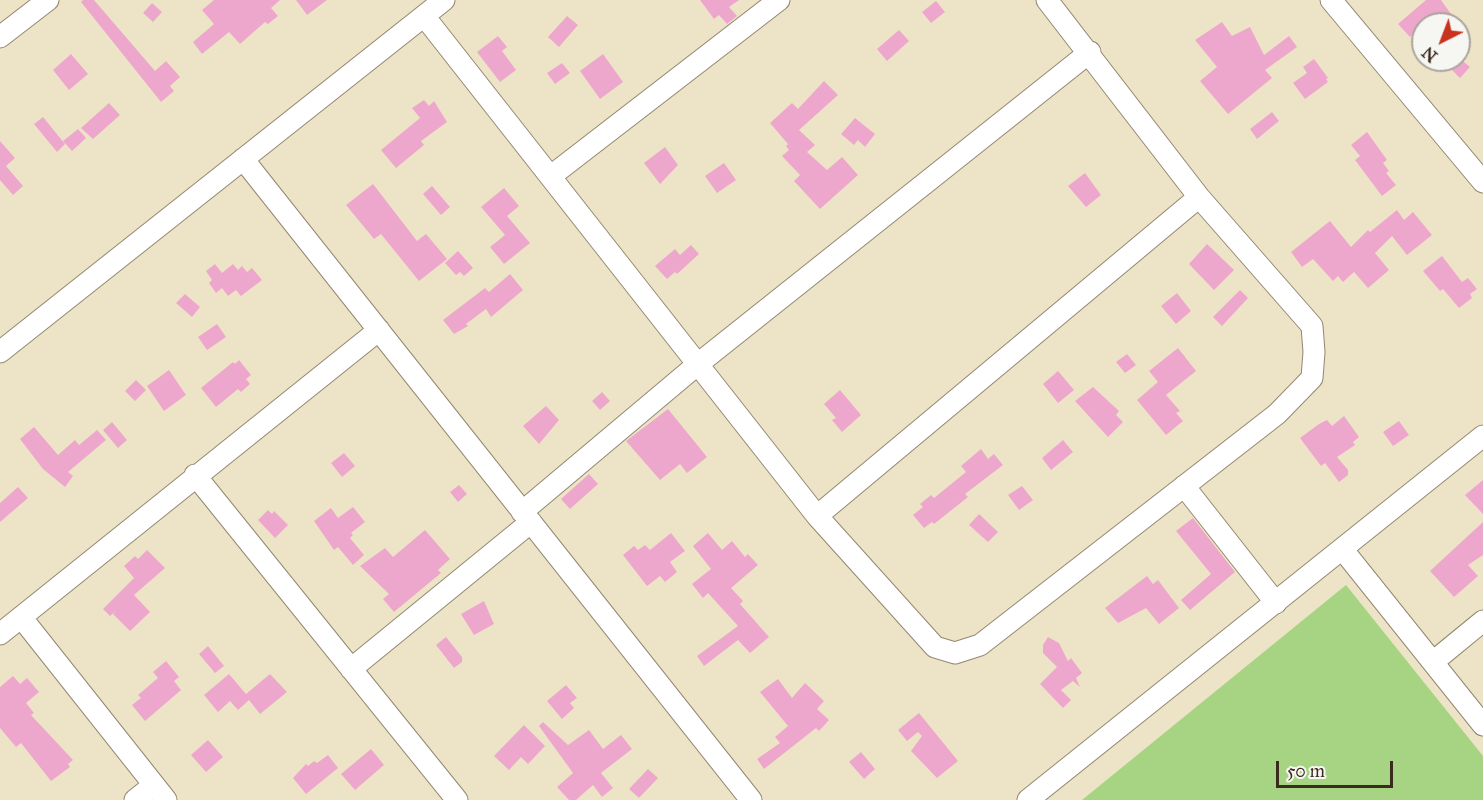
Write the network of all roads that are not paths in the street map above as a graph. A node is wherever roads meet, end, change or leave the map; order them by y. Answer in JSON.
{"nodes":[{"id":1,"x":48,"y":0,"type":"edge"},
{"id":2,"x":444,"y":0,"type":"edge"},
{"id":3,"x":779,"y":0,"type":"edge"},
{"id":4,"x":1047,"y":0,"type":"edge"},
{"id":5,"x":1331,"y":0,"type":"edge"},
{"id":6,"x":424,"y":16,"type":"junction"},
{"id":7,"x":0,"y":37,"type":"edge"},
{"id":8,"x":1090,"y":52,"type":"junction"},
{"id":9,"x":243,"y":159,"type":"junction"},
{"id":10,"x":550,"y":176,"type":"junction"},
{"id":11,"x":1483,"y":182,"type":"edge"},
{"id":12,"x":1199,"y":197,"type":"junction"},
{"id":13,"x":379,"y":330,"type":"junction"},
{"id":14,"x":0,"y":352,"type":"edge"},
{"id":15,"x":698,"y":364,"type":"junction"},
{"id":16,"x":1483,"y":436,"type":"edge"},
{"id":17,"x":195,"y":475,"type":"junction"},
{"id":18,"x":1184,"y":486,"type":"junction"},
{"id":19,"x":817,"y":516,"type":"junction"},
{"id":20,"x":526,"y":517,"type":"junction"},
{"id":21,"x":1343,"y":550,"type":"junction"},
{"id":22,"x":1276,"y":603,"type":"junction"},
{"id":23,"x":21,"y":617,"type":"junction"},
{"id":24,"x":1483,"y":621,"type":"edge"},
{"id":25,"x":0,"y":634,"type":"edge"},
{"id":26,"x":1433,"y":662,"type":"junction"},
{"id":27,"x":351,"y":669,"type":"junction"},
{"id":28,"x":1483,"y":725,"type":"edge"},
{"id":29,"x":160,"y":792,"type":"edge"},
{"id":30,"x":135,"y":800,"type":"edge"},
{"id":31,"x":457,"y":800,"type":"edge"},
{"id":32,"x":751,"y":800,"type":"edge"},
{"id":33,"x":1028,"y":800,"type":"edge"}],
"edges":[{"from":1,"to":7,"type":"street"},
{"from":2,"to":6,"type":"street"},
{"from":3,"to":10,"type":"street"},
{"from":4,"to":8,"type":"street"},
{"from":5,"to":11,"type":"street"},
{"from":6,"to":9,"type":"street"},
{"from":6,"to":10,"type":"street"},
{"from":8,"to":12,"type":"street"},
{"from":8,"to":15,"type":"street"},
{"from":9,"to":13,"type":"street"},
{"from":9,"to":14,"type":"street"},
{"from":10,"to":15,"type":"street"},
{"from":12,"to":18,"type":"street"},
{"from":12,"to":19,"type":"street"},
{"from":13,"to":17,"type":"street"},
{"from":13,"to":20,"type":"street"},
{"from":15,"to":19,"type":"street"},
{"from":15,"to":20,"type":"street"},
{"from":16,"to":21,"type":"street"},
{"from":17,"to":23,"type":"street"},
{"from":17,"to":27,"type":"street"},
{"from":18,"to":19,"type":"street"},
{"from":18,"to":22,"type":"street"},
{"from":20,"to":27,"type":"street"},
{"from":20,"to":32,"type":"street"},
{"from":21,"to":22,"type":"street"},
{"from":21,"to":26,"type":"street"},
{"from":22,"to":33,"type":"street"},
{"from":23,"to":25,"type":"street"},
{"from":23,"to":29,"type":"street"},
{"from":24,"to":26,"type":"street"},
{"from":26,"to":28,"type":"street"},
{"from":27,"to":31,"type":"street"},
{"from":29,"to":30,"type":"street"}]}
